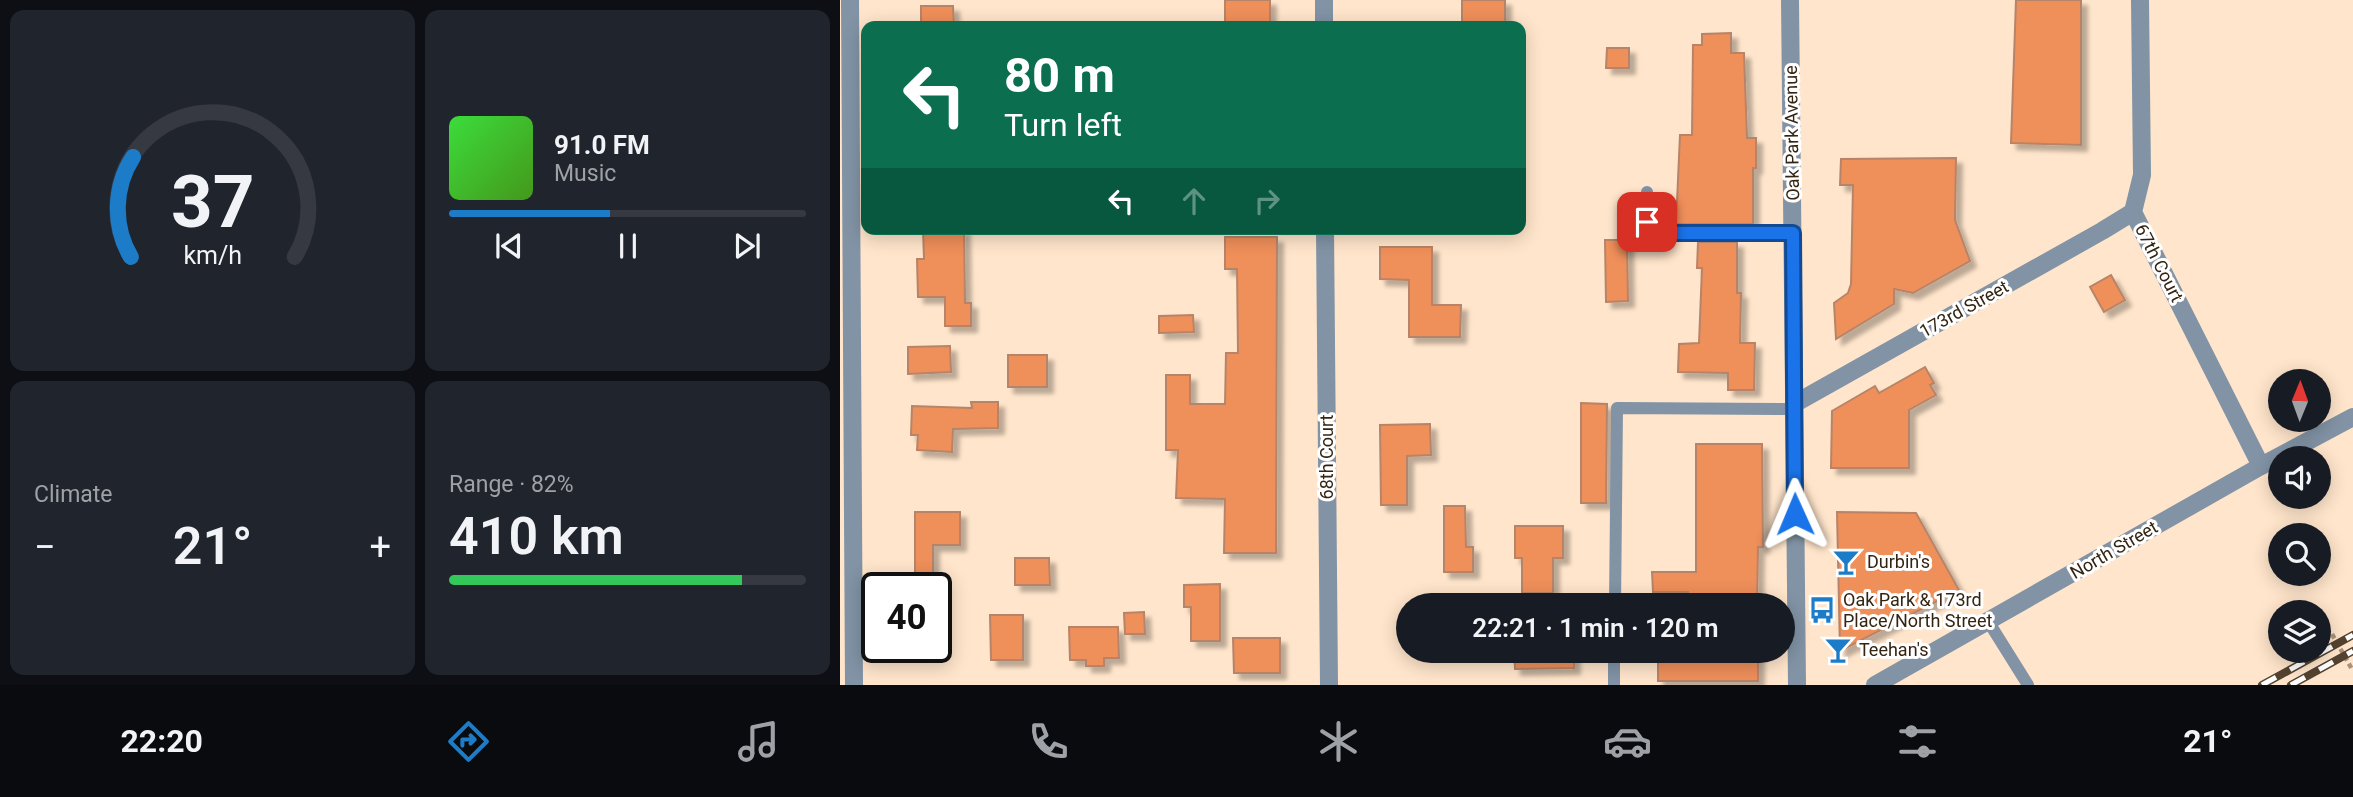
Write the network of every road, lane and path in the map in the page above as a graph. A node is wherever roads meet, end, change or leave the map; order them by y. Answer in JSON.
{"nodes":[{"id":1,"x":850,"y":0,"type":"edge"},
{"id":2,"x":1324,"y":0,"type":"edge"},
{"id":3,"x":1790,"y":0,"type":"edge"},
{"id":4,"x":2140,"y":0,"type":"edge"},
{"id":5,"x":1324,"y":21,"type":"edge"},
{"id":6,"x":1647,"y":192,"type":"dead end"},
{"id":7,"x":2133,"y":212,"type":"junction"},
{"id":8,"x":1793,"y":233,"type":"junction"},
{"id":9,"x":1325,"y":235,"type":"edge"},
{"id":10,"x":1794,"y":406,"type":"junction"},
{"id":11,"x":2353,"y":417,"type":"edge"},
{"id":12,"x":2261,"y":466,"type":"junction"},
{"id":13,"x":846,"y":508,"type":"edge"},
{"id":14,"x":1615,"y":593,"type":"edge"},
{"id":15,"x":1989,"y":621,"type":"junction"},
{"id":16,"x":2332,"y":634,"type":"dead end"},
{"id":17,"x":1614,"y":663,"type":"edge"},
{"id":18,"x":2353,"y":671,"type":"edge"},
{"id":19,"x":854,"y":685,"type":"edge"},
{"id":20,"x":1329,"y":685,"type":"edge"},
{"id":21,"x":1614,"y":685,"type":"edge"},
{"id":22,"x":1797,"y":685,"type":"edge"},
{"id":23,"x":1875,"y":685,"type":"edge"},
{"id":24,"x":2028,"y":685,"type":"edge"}],
"edges":[{"from":1,"to":13,"type":"street"},
{"from":2,"to":5,"type":"street"},
{"from":3,"to":8,"type":"street","name":"Oak Park Avenue"},
{"from":4,"to":7,"type":"street","name":"67th Court"},
{"from":6,"to":8,"type":"lane"},
{"from":7,"to":10,"type":"street","name":"173rd Street"},
{"from":7,"to":12,"type":"street","name":"67th Court"},
{"from":8,"to":10,"type":"street","name":"Oak Park Avenue"},
{"from":9,"to":20,"type":"street","name":"68th Court"},
{"from":10,"to":14,"type":"lane"},
{"from":10,"to":22,"type":"street","name":"Oak Park Avenue"},
{"from":11,"to":12,"type":"street","name":"North Street"},
{"from":12,"to":15,"type":"street","name":"North Street"},
{"from":13,"to":19,"type":"street"},
{"from":15,"to":23,"type":"street","name":"North Street"},
{"from":15,"to":24,"type":"lane"},
{"from":16,"to":18,"type":"path"},
{"from":17,"to":21,"type":"lane"}]}
